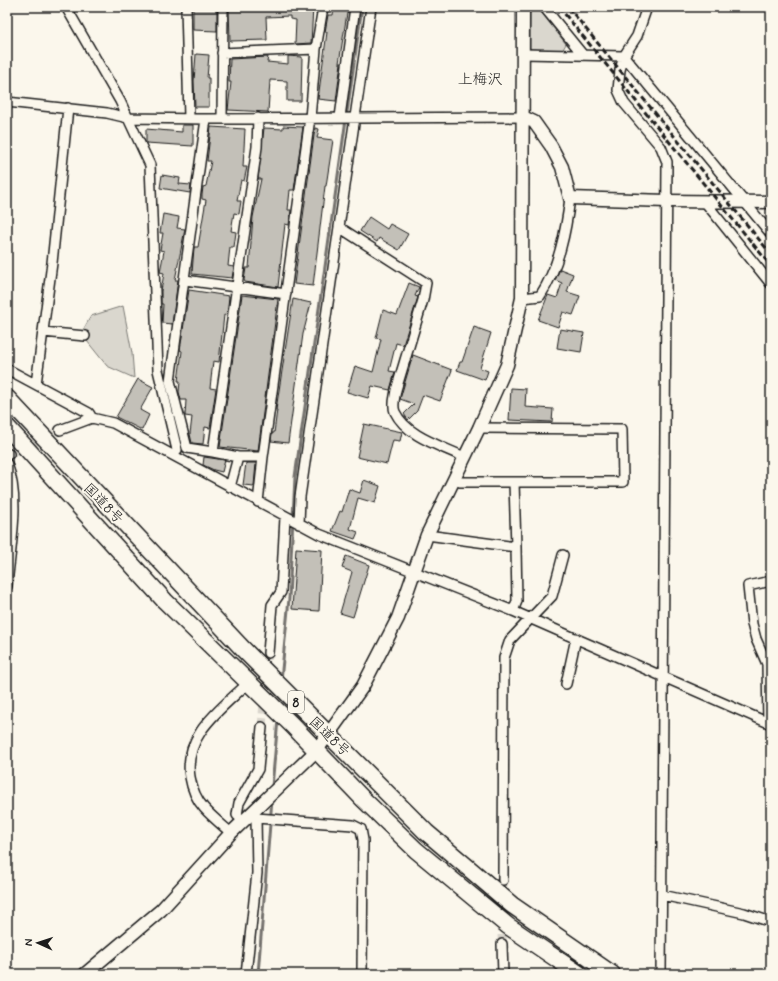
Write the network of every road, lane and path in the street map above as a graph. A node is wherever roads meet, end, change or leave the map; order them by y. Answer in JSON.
{"nodes":[{"id":1,"x":66,"y":7,"type":"edge"},
{"id":2,"x":186,"y":7,"type":"edge"},
{"id":3,"x":222,"y":7,"type":"edge"},
{"id":4,"x":322,"y":7,"type":"edge"},
{"id":5,"x":355,"y":7,"type":"edge"},
{"id":6,"x":371,"y":7,"type":"edge"},
{"id":7,"x":523,"y":7,"type":"edge"},
{"id":8,"x":544,"y":7,"type":"edge"},
{"id":9,"x":647,"y":7,"type":"edge"},
{"id":10,"x":316,"y":49,"type":"junction"},
{"id":11,"x":222,"y":53,"type":"junction"},
{"id":12,"x":523,"y":54,"type":"junction"},
{"id":13,"x":583,"y":55,"type":"junction"},
{"id":14,"x":624,"y":56,"type":"junction"},
{"id":15,"x":7,"y":102,"type":"edge"},
{"id":16,"x":68,"y":108,"type":"junction"},
{"id":17,"x":340,"y":117,"type":"junction"},
{"id":18,"x":355,"y":117,"type":"junction"},
{"id":19,"x":523,"y":117,"type":"junction"},
{"id":20,"x":128,"y":118,"type":"junction"},
{"id":21,"x":189,"y":118,"type":"junction"},
{"id":22,"x":258,"y":118,"type":"junction"},
{"id":23,"x":310,"y":118,"type":"junction"},
{"id":24,"x":206,"y":119,"type":"junction"},
{"id":25,"x":222,"y":119,"type":"junction"},
{"id":26,"x":570,"y":198,"type":"junction"},
{"id":27,"x":667,"y":201,"type":"junction"},
{"id":28,"x":705,"y":202,"type":"junction"},
{"id":29,"x":746,"y":202,"type":"junction"},
{"id":30,"x":771,"y":202,"type":"edge"},
{"id":31,"x":339,"y":227,"type":"junction"},
{"id":32,"x":771,"y":234,"type":"edge"},
{"id":33,"x":185,"y":280,"type":"junction"},
{"id":34,"x":771,"y":284,"type":"edge"},
{"id":35,"x":236,"y":287,"type":"junction"},
{"id":36,"x":286,"y":294,"type":"junction"},
{"id":37,"x":522,"y":298,"type":"junction"},
{"id":38,"x":43,"y":332,"type":"junction"},
{"id":39,"x":85,"y":336,"type":"dead end"},
{"id":40,"x":7,"y":369,"type":"edge"},
{"id":41,"x":36,"y":384,"type":"junction"},
{"id":42,"x":7,"y":398,"type":"edge"},
{"id":43,"x":92,"y":418,"type":"junction"},
{"id":44,"x":7,"y":427,"type":"edge"},
{"id":45,"x":479,"y":428,"type":"junction"},
{"id":46,"x":60,"y":430,"type":"tunnel mouth"},
{"id":47,"x":176,"y":450,"type":"dead end"},
{"id":48,"x":213,"y":452,"type":"junction"},
{"id":49,"x":238,"y":457,"type":"junction"},
{"id":50,"x":263,"y":457,"type":"junction"},
{"id":51,"x":464,"y":458,"type":"junction"},
{"id":52,"x":7,"y":464,"type":"edge"},
{"id":53,"x":453,"y":480,"type":"junction"},
{"id":54,"x":514,"y":482,"type":"junction"},
{"id":55,"x":230,"y":487,"type":"junction"},
{"id":56,"x":258,"y":502,"type":"junction"},
{"id":57,"x":285,"y":517,"type":"junction"},
{"id":58,"x":299,"y":524,"type":"junction"},
{"id":59,"x":427,"y":535,"type":"junction"},
{"id":60,"x":516,"y":547,"type":"junction"},
{"id":61,"x":563,"y":555,"type":"dead end"},
{"id":62,"x":414,"y":572,"type":"junction"},
{"id":63,"x":771,"y":581,"type":"edge"},
{"id":64,"x":7,"y":586,"type":"edge"},
{"id":65,"x":513,"y":611,"type":"junction"},
{"id":66,"x":529,"y":619,"type":"junction"},
{"id":67,"x":576,"y":638,"type":"junction"},
{"id":68,"x":268,"y":653,"type":"tunnel mouth"},
{"id":69,"x":663,"y":676,"type":"junction"},
{"id":70,"x":248,"y":683,"type":"junction"},
{"id":71,"x":566,"y":684,"type":"dead end"},
{"id":72,"x":769,"y":723,"type":"edge"},
{"id":73,"x":262,"y":727,"type":"tunnel mouth"},
{"id":74,"x":328,"y":734,"type":"junction"},
{"id":75,"x":317,"y":750,"type":"junction"},
{"id":76,"x":250,"y":818,"type":"junction"},
{"id":77,"x":231,"y":833,"type":"junction"},
{"id":78,"x":503,"y":880,"type":"tunnel mouth"},
{"id":79,"x":662,"y":895,"type":"junction"},
{"id":80,"x":771,"y":922,"type":"edge"},
{"id":81,"x":502,"y":944,"type":"tunnel mouth"},
{"id":82,"x":85,"y":974,"type":"edge"},
{"id":83,"x":246,"y":974,"type":"edge"},
{"id":84,"x":362,"y":974,"type":"edge"},
{"id":85,"x":503,"y":974,"type":"edge"},
{"id":86,"x":579,"y":974,"type":"edge"},
{"id":87,"x":612,"y":974,"type":"edge"},
{"id":88,"x":661,"y":974,"type":"edge"}],
"edges":[{"from":1,"to":20,"type":"street"},
{"from":2,"to":21,"type":"street"},
{"from":3,"to":11,"type":"street"},
{"from":4,"to":10,"type":"street"},
{"from":5,"to":17,"type":"street"},
{"from":6,"to":18,"type":"street"},
{"from":7,"to":12,"type":"street"},
{"from":8,"to":13,"type":"street"},
{"from":9,"to":14,"type":"street"},
{"from":10,"to":11,"type":"street"},
{"from":10,"to":23,"type":"street"},
{"from":11,"to":25,"type":"street"},
{"from":12,"to":13,"type":"street"},
{"from":12,"to":19,"type":"street"},
{"from":13,"to":14,"type":"street"},
{"from":14,"to":27,"type":"street"},
{"from":14,"to":29,"type":"street"},
{"from":15,"to":16,"type":"street"},
{"from":16,"to":20,"type":"street"},
{"from":16,"to":38,"type":"street"},
{"from":17,"to":18,"type":"street"},
{"from":17,"to":23,"type":"street"},
{"from":18,"to":19,"type":"street"},
{"from":18,"to":31,"type":"street"},
{"from":19,"to":26,"type":"street"},
{"from":19,"to":37,"type":"street"},
{"from":20,"to":21,"type":"street"},
{"from":20,"to":47,"type":"street"},
{"from":21,"to":24,"type":"street"},
{"from":22,"to":23,"type":"street"},
{"from":22,"to":25,"type":"street"},
{"from":22,"to":35,"type":"street"},
{"from":23,"to":36,"type":"street"},
{"from":24,"to":25,"type":"street"},
{"from":24,"to":33,"type":"street"},
{"from":26,"to":27,"type":"street"},
{"from":26,"to":37,"type":"street"},
{"from":27,"to":28,"type":"street"},
{"from":27,"to":69,"type":"street"},
{"from":28,"to":29,"type":"street"},
{"from":28,"to":34,"type":"street"},
{"from":29,"to":30,"type":"street"},
{"from":29,"to":32,"type":"street"},
{"from":31,"to":51,"type":"street"},
{"from":31,"to":58,"type":"street"},
{"from":33,"to":35,"type":"street"},
{"from":33,"to":48,"type":"street"},
{"from":35,"to":36,"type":"street"},
{"from":35,"to":48,"type":"street"},
{"from":36,"to":50,"type":"street"},
{"from":37,"to":45,"type":"street"},
{"from":38,"to":39,"type":"street"},
{"from":38,"to":41,"type":"street"},
{"from":40,"to":41,"type":"street"},
{"from":41,"to":43,"type":"street"},
{"from":42,"to":74,"type":"highway","name":"国道8号","number":"8"},
{"from":43,"to":46,"type":"street"},
{"from":43,"to":55,"type":"street"},
{"from":44,"to":70,"type":"highway","name":"国道8号","number":"8"},
{"from":45,"to":51,"type":"street"},
{"from":45,"to":54,"type":"street"},
{"from":48,"to":49,"type":"street"},
{"from":49,"to":50,"type":"street"},
{"from":49,"to":55,"type":"street"},
{"from":50,"to":56,"type":"street"},
{"from":51,"to":53,"type":"street"},
{"from":52,"to":64,"type":"street"},
{"from":53,"to":54,"type":"street"},
{"from":53,"to":59,"type":"street"},
{"from":54,"to":60,"type":"street"},
{"from":55,"to":56,"type":"street"},
{"from":56,"to":57,"type":"street"},
{"from":57,"to":58,"type":"street"},
{"from":57,"to":68,"type":"street"},
{"from":58,"to":62,"type":"street"},
{"from":59,"to":60,"type":"street"},
{"from":59,"to":62,"type":"street"},
{"from":60,"to":65,"type":"street"},
{"from":61,"to":66,"type":"street"},
{"from":62,"to":65,"type":"street"},
{"from":62,"to":74,"type":"street"},
{"from":63,"to":72,"type":"street"},
{"from":65,"to":66,"type":"street"},
{"from":66,"to":67,"type":"street"},
{"from":66,"to":78,"type":"street"},
{"from":67,"to":69,"type":"street"},
{"from":67,"to":71,"type":"street"},
{"from":69,"to":72,"type":"street"},
{"from":69,"to":79,"type":"street"},
{"from":70,"to":75,"type":"highway","name":"国道8号","number":"8"},
{"from":70,"to":77,"type":"street"},
{"from":73,"to":76,"type":"street"},
{"from":74,"to":75,"type":"street"},
{"from":74,"to":87,"type":"highway","name":"国道8号","number":"8"},
{"from":75,"to":76,"type":"street"},
{"from":75,"to":86,"type":"highway","name":"国道8号","number":"8"},
{"from":76,"to":77,"type":"street"},
{"from":76,"to":83,"type":"street"},
{"from":76,"to":84,"type":"street"},
{"from":77,"to":82,"type":"street"},
{"from":79,"to":80,"type":"street"},
{"from":79,"to":88,"type":"street"},
{"from":81,"to":85,"type":"street"}]}
